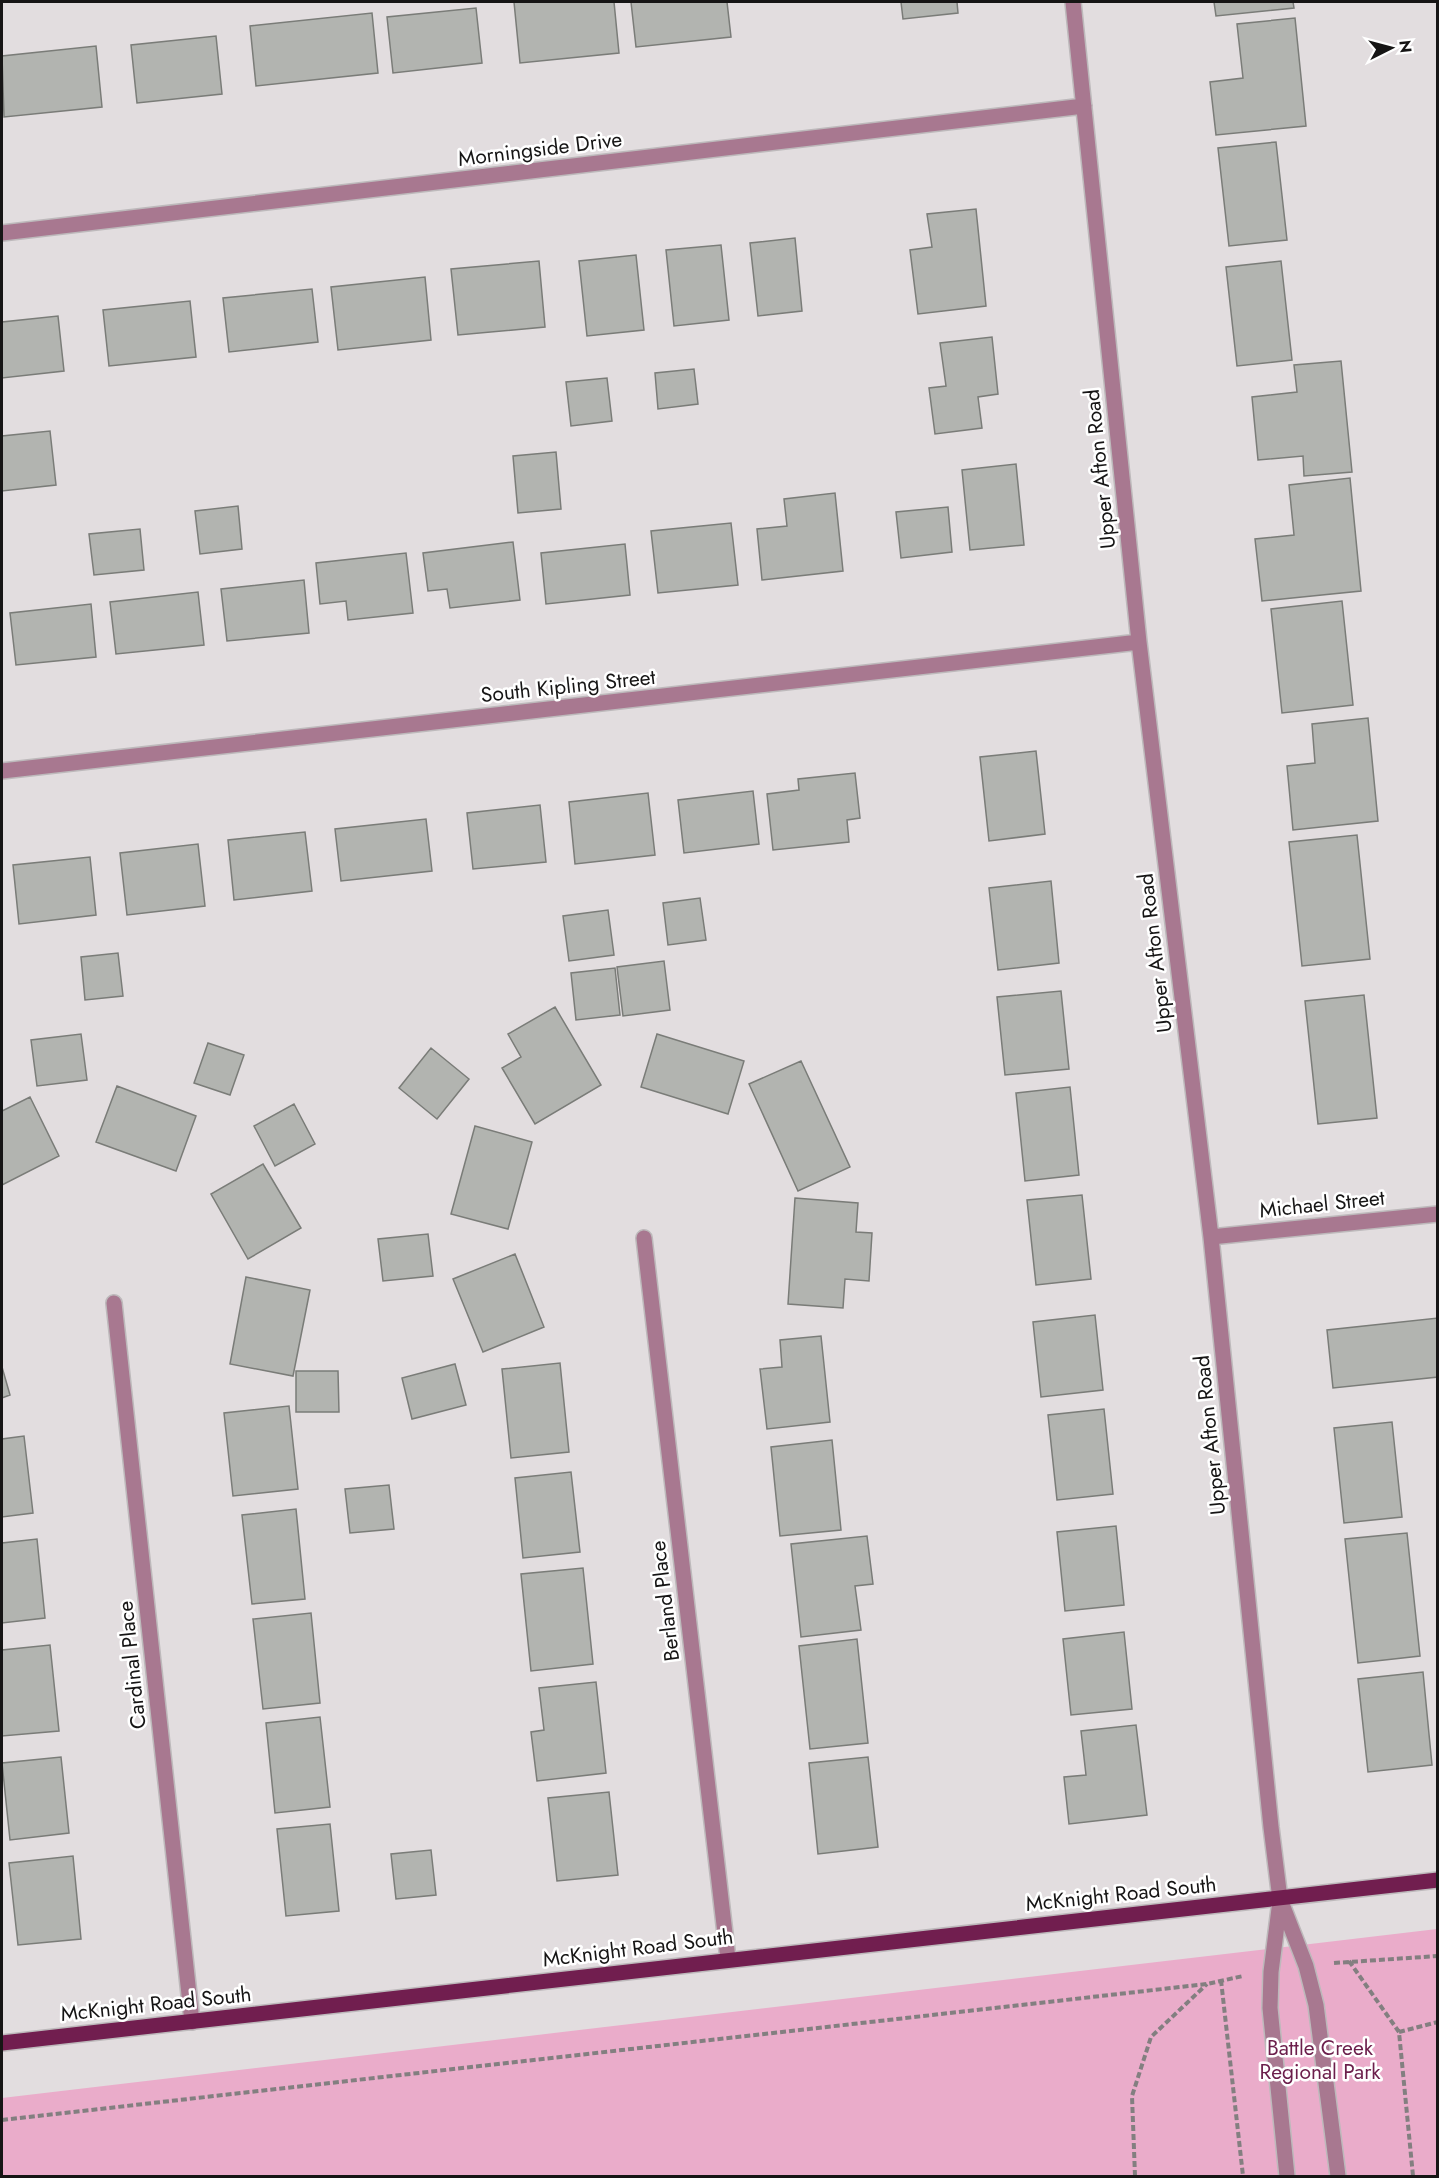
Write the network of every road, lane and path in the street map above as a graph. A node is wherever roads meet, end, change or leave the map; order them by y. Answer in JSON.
{"nodes":[{"id":1,"x":1073,"y":2,"type":"edge"},
{"id":2,"x":1084,"y":106,"type":"junction"},
{"id":3,"x":2,"y":233,"type":"edge"},
{"id":4,"x":1139,"y":642,"type":"junction"},
{"id":5,"x":2,"y":771,"type":"edge"},
{"id":6,"x":1437,"y":1214,"type":"edge"},
{"id":7,"x":1211,"y":1237,"type":"junction"},
{"id":8,"x":644,"y":1238,"type":"dead end"},
{"id":9,"x":114,"y":1303,"type":"dead end"},
{"id":10,"x":1437,"y":1880,"type":"edge"},
{"id":11,"x":1280,"y":1899,"type":"junction"},
{"id":12,"x":1437,"y":1956,"type":"edge"},
{"id":13,"x":728,"y":1959,"type":"junction"},
{"id":14,"x":1208,"y":1984,"type":"junction"},
{"id":15,"x":192,"y":2022,"type":"junction"},
{"id":16,"x":1437,"y":2022,"type":"edge"},
{"id":17,"x":1399,"y":2032,"type":"junction"},
{"id":18,"x":2,"y":2043,"type":"edge"},
{"id":19,"x":2,"y":2120,"type":"edge"},
{"id":20,"x":1135,"y":2176,"type":"edge"},
{"id":21,"x":1243,"y":2176,"type":"edge"},
{"id":22,"x":1287,"y":2176,"type":"edge"},
{"id":23,"x":1338,"y":2176,"type":"edge"},
{"id":24,"x":1413,"y":2176,"type":"edge"}],
"edges":[{"from":1,"to":2,"type":"street","name":"Upper Afton Road"},
{"from":2,"to":3,"type":"street","name":"Morningside Drive"},
{"from":2,"to":4,"type":"street","name":"Upper Afton Road"},
{"from":4,"to":5,"type":"street","name":"South Kipling Street"},
{"from":4,"to":7,"type":"street","name":"Upper Afton Road"},
{"from":6,"to":7,"type":"street","name":"Michael Street"},
{"from":7,"to":11,"type":"street","name":"Upper Afton Road"},
{"from":8,"to":13,"type":"street","name":"Berland Place"},
{"from":9,"to":15,"type":"street","name":"Cardinal Place"},
{"from":10,"to":11,"type":"main road","name":"McKnight Road South"},
{"from":11,"to":13,"type":"main road","name":"McKnight Road South"},
{"from":11,"to":22,"type":"street","name":"Upper Afton Road"},
{"from":11,"to":23,"type":"street","name":"Upper Afton Road"},
{"from":12,"to":17,"type":"path"},
{"from":13,"to":15,"type":"main road","name":"McKnight Road South"},
{"from":14,"to":19,"type":"path"},
{"from":14,"to":20,"type":"path"},
{"from":14,"to":21,"type":"path"},
{"from":15,"to":18,"type":"main road","name":"McKnight Road South"},
{"from":16,"to":17,"type":"path"},
{"from":17,"to":24,"type":"path"}]}
